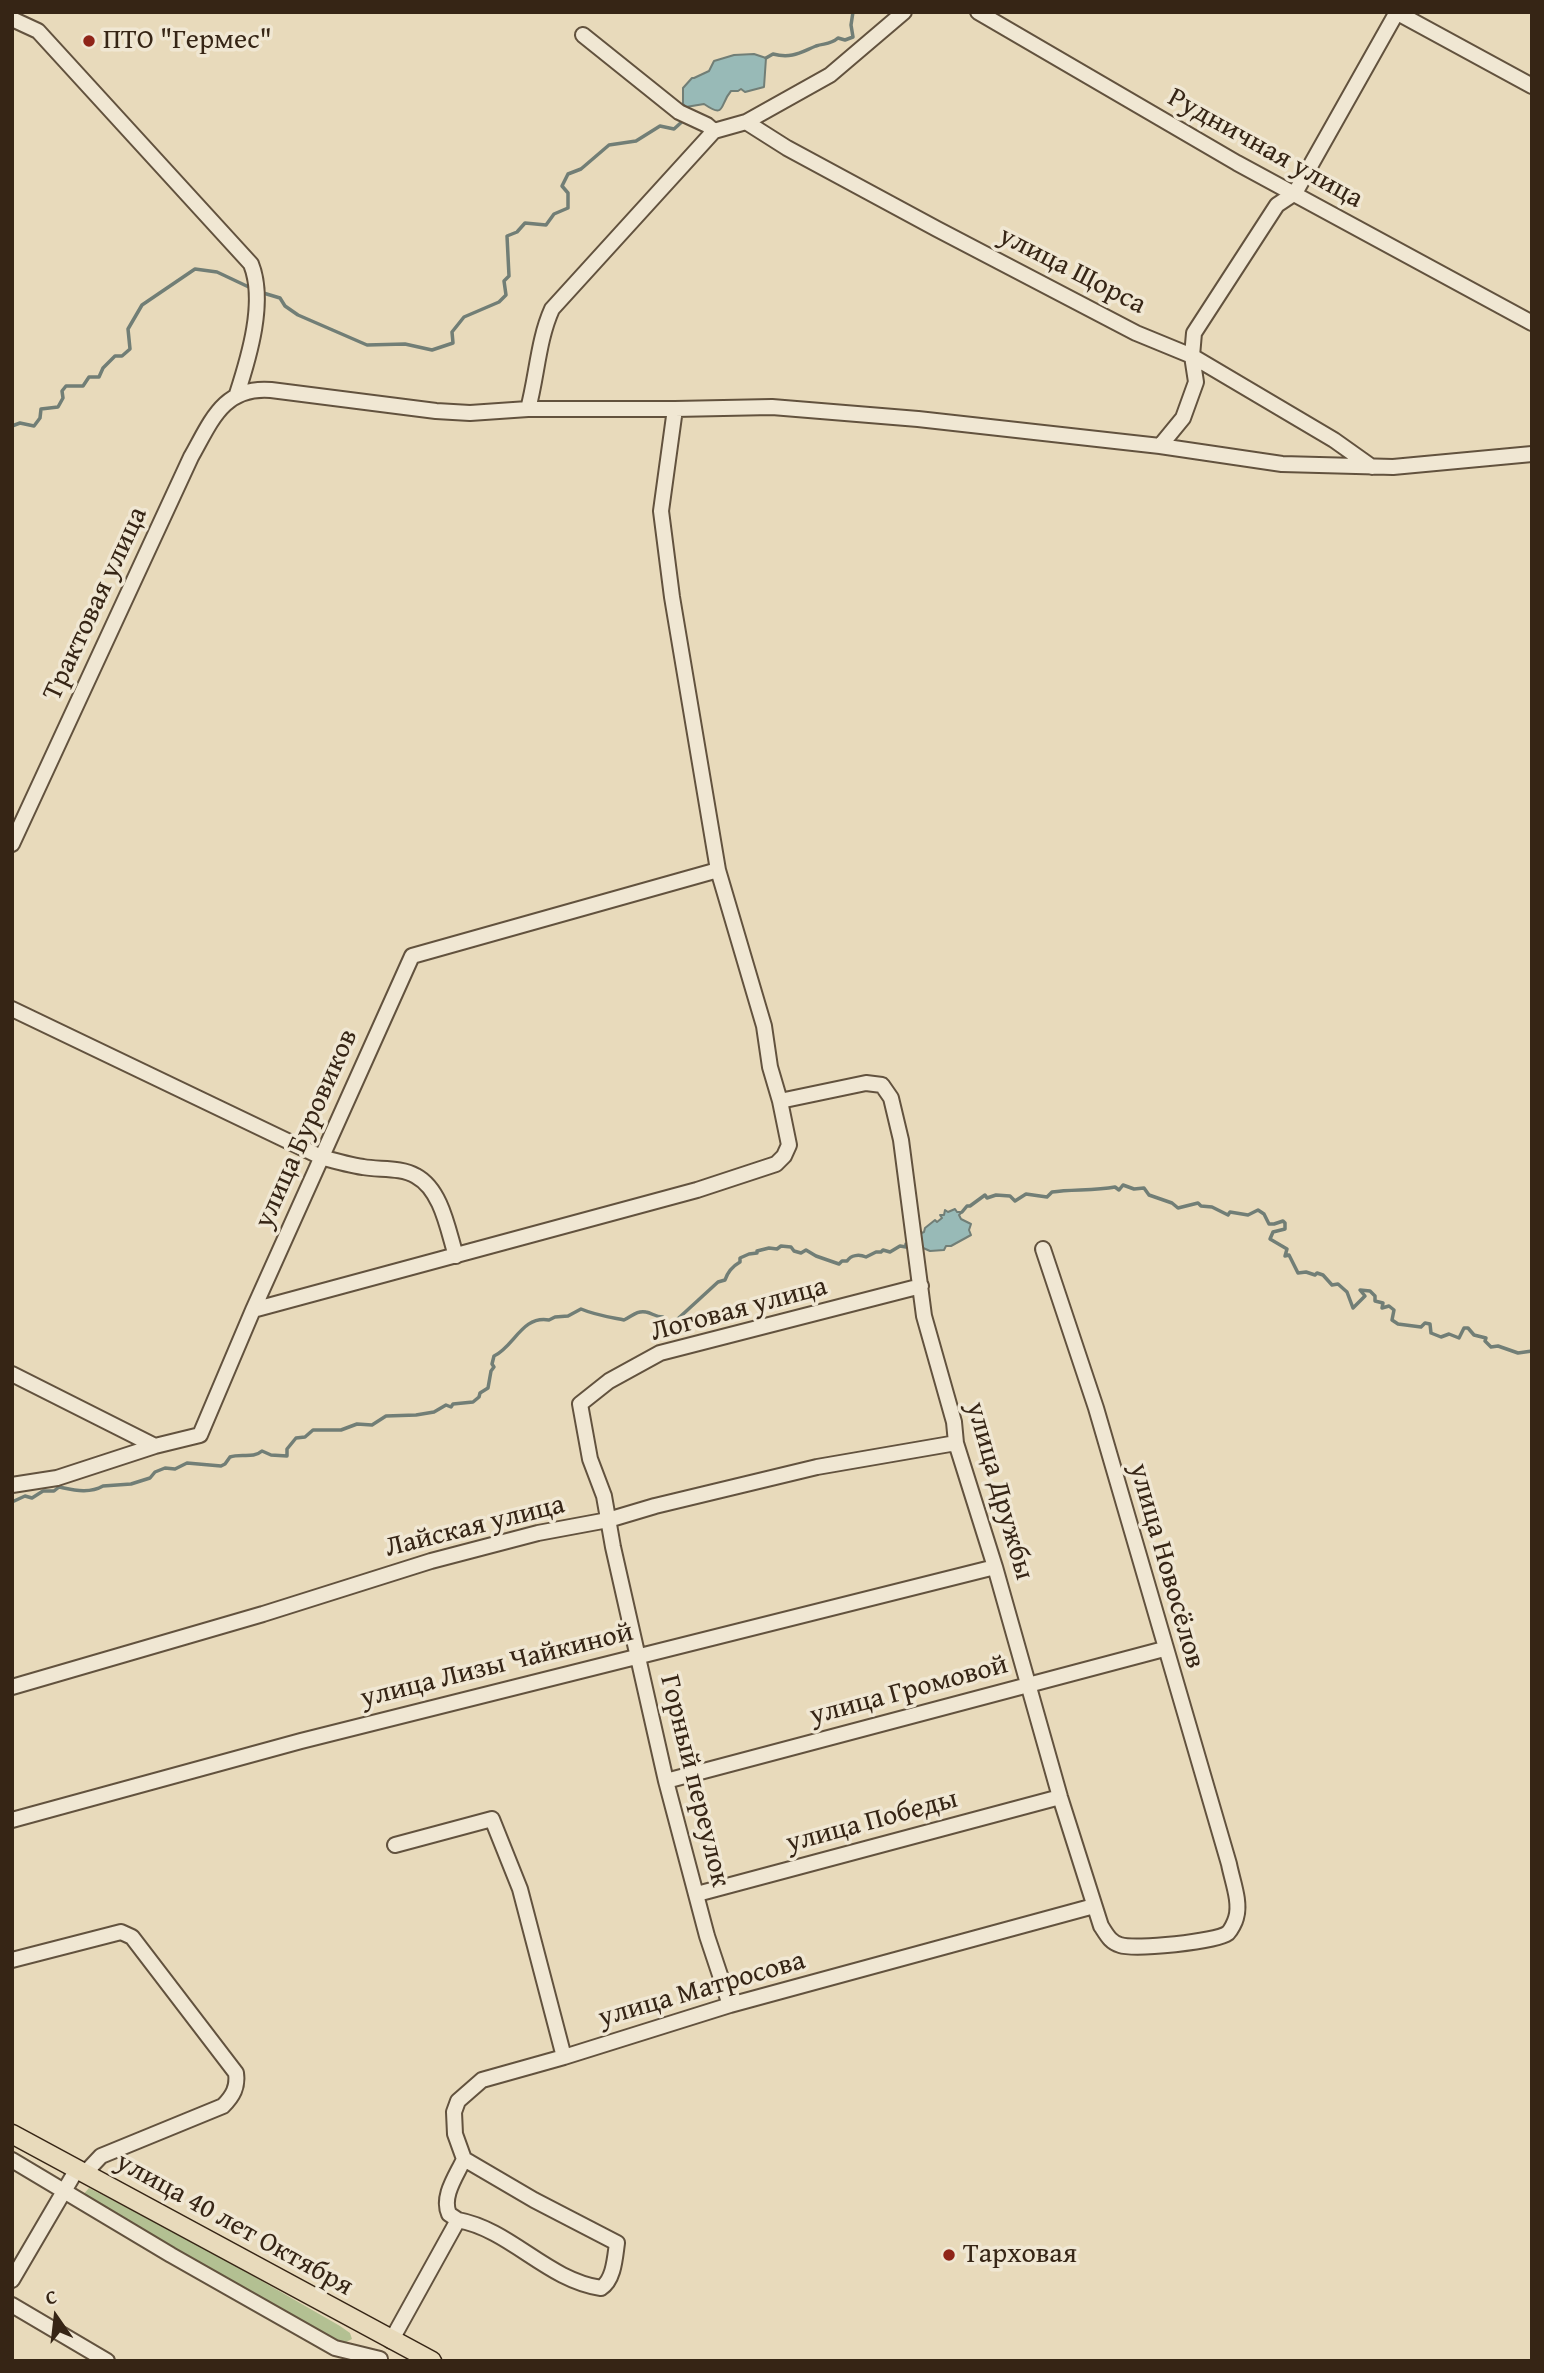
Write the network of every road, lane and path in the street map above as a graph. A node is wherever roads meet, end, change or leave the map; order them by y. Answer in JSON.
{"nodes":[{"id":1,"x":904,"y":12,"type":"edge"},
{"id":2,"x":978,"y":12,"type":"edge"},
{"id":3,"x":1396,"y":12,"type":"edge"},
{"id":4,"x":12,"y":19,"type":"edge"},
{"id":5,"x":583,"y":35,"type":"dead end"},
{"id":6,"x":1532,"y":86,"type":"edge"},
{"id":7,"x":747,"y":122,"type":"junction"},
{"id":8,"x":714,"y":131,"type":"junction"},
{"id":9,"x":1296,"y":193,"type":"junction"},
{"id":10,"x":1532,"y":323,"type":"edge"},
{"id":11,"x":1192,"y":356,"type":"junction"},
{"id":12,"x":245,"y":367,"type":"junction"},
{"id":13,"x":261,"y":389,"type":"junction"},
{"id":14,"x":237,"y":394,"type":"junction"},
{"id":15,"x":528,"y":409,"type":"junction"},
{"id":16,"x":675,"y":410,"type":"junction"},
{"id":17,"x":1334,"y":440,"type":"junction"},
{"id":18,"x":1160,"y":446,"type":"junction"},
{"id":19,"x":1532,"y":454,"type":"edge"},
{"id":20,"x":1328,"y":466,"type":"junction"},
{"id":21,"x":1372,"y":467,"type":"junction"},
{"id":22,"x":12,"y":844,"type":"edge"},
{"id":23,"x":718,"y":870,"type":"junction"},
{"id":24,"x":12,"y":1009,"type":"edge"},
{"id":25,"x":780,"y":1101,"type":"junction"},
{"id":26,"x":321,"y":1157,"type":"junction"},
{"id":27,"x":1043,"y":1250,"type":"dead end"},
{"id":28,"x":456,"y":1256,"type":"junction"},
{"id":29,"x":921,"y":1286,"type":"junction"},
{"id":30,"x":253,"y":1310,"type":"junction"},
{"id":31,"x":12,"y":1374,"type":"edge"},
{"id":32,"x":580,"y":1404,"type":"joint"},
{"id":33,"x":956,"y":1443,"type":"junction"},
{"id":34,"x":155,"y":1446,"type":"junction"},
{"id":35,"x":12,"y":1485,"type":"edge"},
{"id":36,"x":608,"y":1520,"type":"junction"},
{"id":37,"x":995,"y":1567,"type":"junction"},
{"id":38,"x":1164,"y":1650,"type":"junction"},
{"id":39,"x":637,"y":1656,"type":"junction"},
{"id":40,"x":1027,"y":1684,"type":"junction"},
{"id":41,"x":12,"y":1687,"type":"edge"},
{"id":42,"x":666,"y":1781,"type":"junction"},
{"id":43,"x":1060,"y":1797,"type":"junction"},
{"id":44,"x":12,"y":1821,"type":"edge"},
{"id":45,"x":395,"y":1845,"type":"dead end"},
{"id":46,"x":697,"y":1895,"type":"junction"},
{"id":47,"x":1236,"y":1897,"type":"joint"},
{"id":48,"x":1094,"y":1906,"type":"junction"},
{"id":49,"x":12,"y":1960,"type":"edge"},
{"id":50,"x":730,"y":2005,"type":"junction"},
{"id":51,"x":565,"y":2057,"type":"junction"},
{"id":52,"x":12,"y":2134,"type":"edge"},
{"id":53,"x":464,"y":2159,"type":"junction"},
{"id":54,"x":12,"y":2160,"type":"edge"},
{"id":55,"x":81,"y":2171,"type":"junction"},
{"id":56,"x":63,"y":2192,"type":"junction"},
{"id":57,"x":458,"y":2220,"type":"junction"},
{"id":58,"x":12,"y":2280,"type":"edge"},
{"id":59,"x":12,"y":2305,"type":"edge"},
{"id":60,"x":391,"y":2341,"type":"junction"},
{"id":61,"x":380,"y":2359,"type":"dead end"},
{"id":62,"x":107,"y":2361,"type":"edge"},
{"id":63,"x":432,"y":2361,"type":"edge"}],
"edges":[{"from":1,"to":7,"type":"street"},
{"from":2,"to":9,"type":"street","name":"Рудничная улица"},
{"from":3,"to":6,"type":"street"},
{"from":3,"to":9,"type":"street"},
{"from":4,"to":12,"type":"street"},
{"from":5,"to":8,"type":"street"},
{"from":7,"to":8,"type":"street"},
{"from":7,"to":11,"type":"street","name":"улица Щорса"},
{"from":8,"to":15,"type":"street"},
{"from":9,"to":10,"type":"street","name":"Рудничная улица"},
{"from":9,"to":11,"type":"street"},
{"from":11,"to":17,"type":"street","name":"улица Щорса"},
{"from":11,"to":18,"type":"street"},
{"from":12,"to":13,"type":"street"},
{"from":12,"to":14,"type":"street"},
{"from":13,"to":14,"type":"street"},
{"from":13,"to":15,"type":"street"},
{"from":14,"to":22,"type":"street","name":"Трактовая улица"},
{"from":15,"to":16,"type":"street"},
{"from":16,"to":18,"type":"street"},
{"from":16,"to":23,"type":"street"},
{"from":17,"to":20,"type":"street"},
{"from":17,"to":21,"type":"street","name":"улица Щорса"},
{"from":18,"to":20,"type":"street"},
{"from":19,"to":21,"type":"street"},
{"from":20,"to":21,"type":"street"},
{"from":23,"to":25,"type":"street"},
{"from":23,"to":26,"type":"street","name":"улица Буровиков"},
{"from":24,"to":26,"type":"street"},
{"from":25,"to":28,"type":"street"},
{"from":25,"to":29,"type":"street","name":"улица Дружбы"},
{"from":26,"to":28,"type":"street"},
{"from":26,"to":30,"type":"street","name":"улица Буровиков"},
{"from":27,"to":38,"type":"street","name":"улица Новосёлов"},
{"from":28,"to":30,"type":"street"},
{"from":29,"to":32,"type":"street","name":"Логовая улица"},
{"from":29,"to":33,"type":"street","name":"улица Дружбы"},
{"from":30,"to":34,"type":"street","name":"улица Буровиков"},
{"from":31,"to":34,"type":"street"},
{"from":32,"to":36,"type":"street","name":"Горный переулок"},
{"from":33,"to":36,"type":"street","name":"Лайская улица"},
{"from":33,"to":37,"type":"street","name":"улица Дружбы"},
{"from":34,"to":35,"type":"street","name":"улица Буровиков"},
{"from":36,"to":39,"type":"street","name":"Горный переулок"},
{"from":36,"to":41,"type":"street","name":"Лайская улица"},
{"from":37,"to":39,"type":"street","name":"улица Лизы Чайкиной"},
{"from":37,"to":40,"type":"street","name":"улица Дружбы"},
{"from":38,"to":40,"type":"street","name":"улица Громовой"},
{"from":38,"to":47,"type":"street","name":"улица Новосёлов"},
{"from":39,"to":42,"type":"street","name":"Горный переулок"},
{"from":39,"to":44,"type":"street","name":"улица Лизы Чайкиной"},
{"from":40,"to":42,"type":"street","name":"улица Громовой"},
{"from":40,"to":43,"type":"street","name":"улица Дружбы"},
{"from":42,"to":46,"type":"street","name":"Горный переулок"},
{"from":43,"to":46,"type":"street","name":"улица Победы"},
{"from":43,"to":48,"type":"street","name":"улица Дружбы"},
{"from":45,"to":51,"type":"street"},
{"from":46,"to":50,"type":"street","name":"Горный переулок"},
{"from":47,"to":48,"type":"street","name":"улица Дружбы"},
{"from":48,"to":50,"type":"street","name":"улица Матросова"},
{"from":49,"to":55,"type":"street"},
{"from":50,"to":51,"type":"street","name":"улица Матросова"},
{"from":51,"to":53,"type":"street","name":"улица Матросова"},
{"from":52,"to":55,"type":"main road","name":"улица 40 лет Октября"},
{"from":53,"to":57,"type":"street"},
{"from":53,"to":57,"type":"street"},
{"from":54,"to":56,"type":"street","name":"улица 40 лет Октября"},
{"from":55,"to":56,"type":"street"},
{"from":55,"to":60,"type":"main road","name":"улица 40 лет Октября"},
{"from":56,"to":58,"type":"street"},
{"from":56,"to":61,"type":"street","name":"улица 40 лет Октября"},
{"from":57,"to":60,"type":"street"},
{"from":59,"to":62,"type":"street"},
{"from":60,"to":63,"type":"main road","name":"улица 40 лет Октября"}]}
